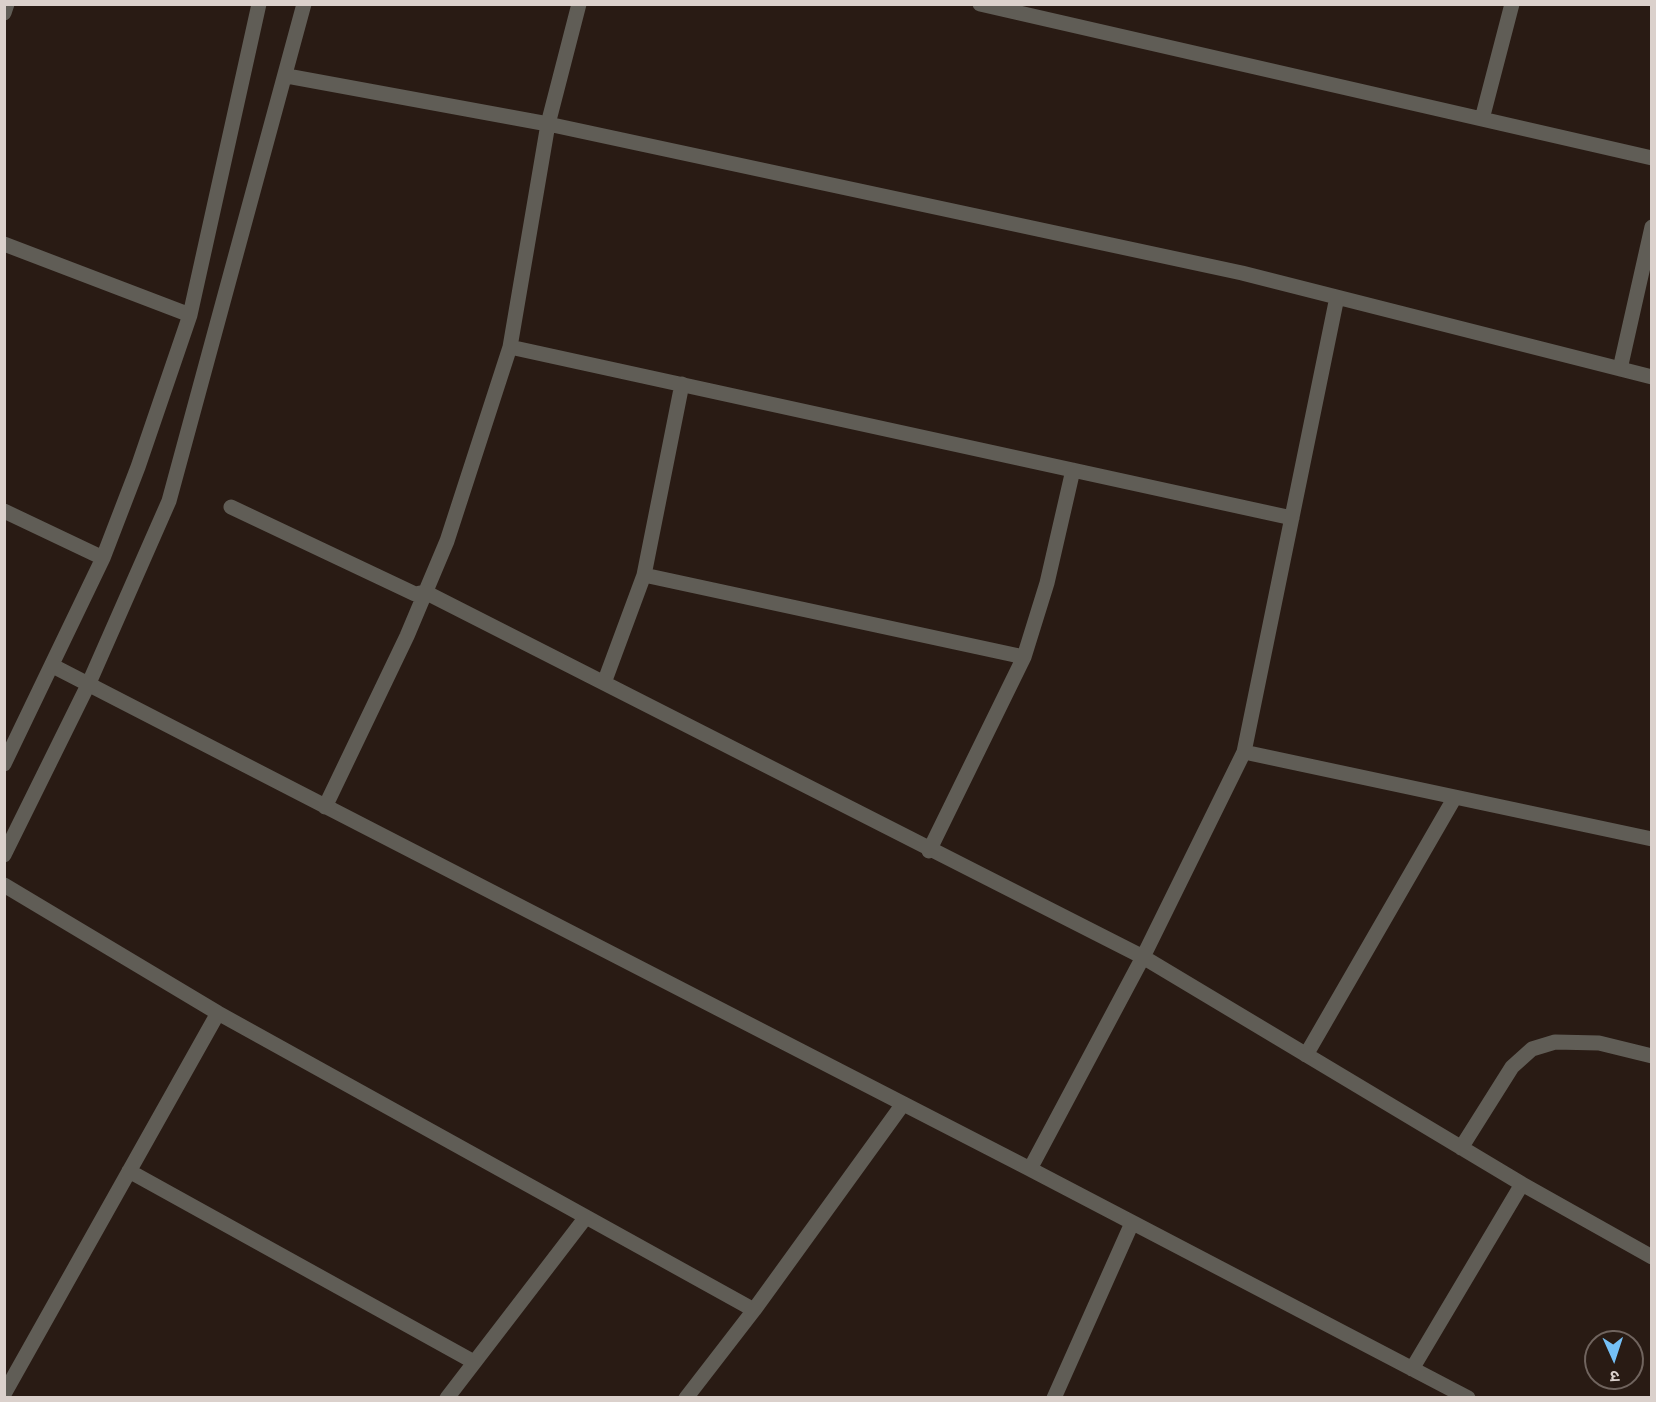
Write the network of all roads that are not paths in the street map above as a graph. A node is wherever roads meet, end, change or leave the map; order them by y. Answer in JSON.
{"nodes":[{"id":1,"x":7,"y":4,"type":"edge"},
{"id":2,"x":259,"y":4,"type":"edge"},
{"id":3,"x":304,"y":4,"type":"edge"},
{"id":4,"x":579,"y":4,"type":"edge"},
{"id":5,"x":980,"y":4,"type":"edge"},
{"id":6,"x":1512,"y":4,"type":"edge"},
{"id":7,"x":4,"y":13,"type":"edge"},
{"id":8,"x":287,"y":75,"type":"junction"},
{"id":9,"x":1482,"y":119,"type":"junction"},
{"id":10,"x":548,"y":124,"type":"junction"},
{"id":11,"x":1652,"y":158,"type":"edge"},
{"id":12,"x":1652,"y":227,"type":"edge"},
{"id":13,"x":4,"y":244,"type":"edge"},
{"id":14,"x":1337,"y":297,"type":"junction"},
{"id":15,"x":190,"y":315,"type":"junction"},
{"id":16,"x":510,"y":347,"type":"junction"},
{"id":17,"x":1620,"y":369,"type":"junction"},
{"id":18,"x":1652,"y":377,"type":"edge"},
{"id":19,"x":682,"y":384,"type":"junction"},
{"id":20,"x":1073,"y":470,"type":"junction"},
{"id":21,"x":231,"y":507,"type":"dead end"},
{"id":22,"x":4,"y":511,"type":"edge"},
{"id":23,"x":1292,"y":518,"type":"junction"},
{"id":24,"x":103,"y":558,"type":"junction"},
{"id":25,"x":644,"y":575,"type":"junction"},
{"id":26,"x":425,"y":592,"type":"junction"},
{"id":27,"x":1024,"y":657,"type":"junction"},
{"id":28,"x":53,"y":666,"type":"junction"},
{"id":29,"x":89,"y":683,"type":"junction"},
{"id":30,"x":604,"y":683,"type":"junction"},
{"id":31,"x":1244,"y":752,"type":"junction"},
{"id":32,"x":4,"y":764,"type":"edge"},
{"id":33,"x":1455,"y":797,"type":"junction"},
{"id":34,"x":325,"y":807,"type":"junction"},
{"id":35,"x":1652,"y":839,"type":"edge"},
{"id":36,"x":929,"y":851,"type":"junction"},
{"id":37,"x":4,"y":855,"type":"edge"},
{"id":38,"x":4,"y":885,"type":"edge"},
{"id":39,"x":1143,"y":957,"type":"junction"},
{"id":40,"x":218,"y":1013,"type":"junction"},
{"id":41,"x":1306,"y":1055,"type":"junction"},
{"id":42,"x":1652,"y":1056,"type":"edge"},
{"id":43,"x":903,"y":1104,"type":"junction"},
{"id":44,"x":1461,"y":1148,"type":"junction"},
{"id":45,"x":1030,"y":1169,"type":"junction"},
{"id":46,"x":129,"y":1171,"type":"junction"},
{"id":47,"x":1522,"y":1184,"type":"junction"},
{"id":48,"x":586,"y":1217,"type":"junction"},
{"id":49,"x":1132,"y":1222,"type":"junction"},
{"id":50,"x":1652,"y":1257,"type":"edge"},
{"id":51,"x":754,"y":1310,"type":"junction"},
{"id":52,"x":474,"y":1362,"type":"junction"},
{"id":53,"x":1412,"y":1369,"type":"junction"},
{"id":54,"x":5,"y":1396,"type":"edge"},
{"id":55,"x":447,"y":1398,"type":"edge"},
{"id":56,"x":686,"y":1398,"type":"edge"},
{"id":57,"x":1054,"y":1398,"type":"edge"},
{"id":58,"x":1468,"y":1398,"type":"edge"}],
"edges":[{"from":1,"to":7,"type":"street"},
{"from":2,"to":15,"type":"street"},
{"from":3,"to":8,"type":"street"},
{"from":4,"to":10,"type":"street"},
{"from":5,"to":9,"type":"street"},
{"from":6,"to":9,"type":"street"},
{"from":8,"to":10,"type":"street"},
{"from":8,"to":29,"type":"street"},
{"from":9,"to":11,"type":"street"},
{"from":10,"to":14,"type":"street"},
{"from":10,"to":16,"type":"street"},
{"from":12,"to":17,"type":"street"},
{"from":13,"to":15,"type":"street"},
{"from":14,"to":17,"type":"street"},
{"from":14,"to":23,"type":"street"},
{"from":15,"to":24,"type":"street"},
{"from":16,"to":19,"type":"street"},
{"from":16,"to":26,"type":"street"},
{"from":17,"to":18,"type":"street"},
{"from":19,"to":20,"type":"street"},
{"from":19,"to":25,"type":"street"},
{"from":20,"to":23,"type":"street"},
{"from":20,"to":27,"type":"street"},
{"from":21,"to":26,"type":"street"},
{"from":22,"to":24,"type":"street"},
{"from":23,"to":31,"type":"street"},
{"from":24,"to":28,"type":"street"},
{"from":25,"to":27,"type":"street"},
{"from":25,"to":30,"type":"street"},
{"from":26,"to":30,"type":"street"},
{"from":26,"to":34,"type":"street"},
{"from":27,"to":36,"type":"street"},
{"from":28,"to":29,"type":"street"},
{"from":28,"to":32,"type":"street"},
{"from":29,"to":34,"type":"street"},
{"from":29,"to":37,"type":"street"},
{"from":30,"to":36,"type":"street"},
{"from":31,"to":33,"type":"street"},
{"from":31,"to":39,"type":"street"},
{"from":33,"to":35,"type":"street"},
{"from":33,"to":41,"type":"street"},
{"from":34,"to":43,"type":"street"},
{"from":36,"to":39,"type":"street"},
{"from":38,"to":40,"type":"street"},
{"from":39,"to":41,"type":"street"},
{"from":39,"to":45,"type":"street"},
{"from":40,"to":46,"type":"street"},
{"from":40,"to":48,"type":"street"},
{"from":41,"to":44,"type":"street"},
{"from":42,"to":44,"type":"street"},
{"from":43,"to":45,"type":"street"},
{"from":43,"to":51,"type":"street"},
{"from":44,"to":47,"type":"street"},
{"from":45,"to":49,"type":"street"},
{"from":46,"to":52,"type":"street"},
{"from":46,"to":54,"type":"street"},
{"from":47,"to":50,"type":"street"},
{"from":47,"to":53,"type":"street"},
{"from":48,"to":51,"type":"street"},
{"from":48,"to":52,"type":"street"},
{"from":49,"to":53,"type":"street"},
{"from":49,"to":57,"type":"street"},
{"from":51,"to":56,"type":"street"},
{"from":52,"to":55,"type":"street"},
{"from":53,"to":58,"type":"street"}]}
